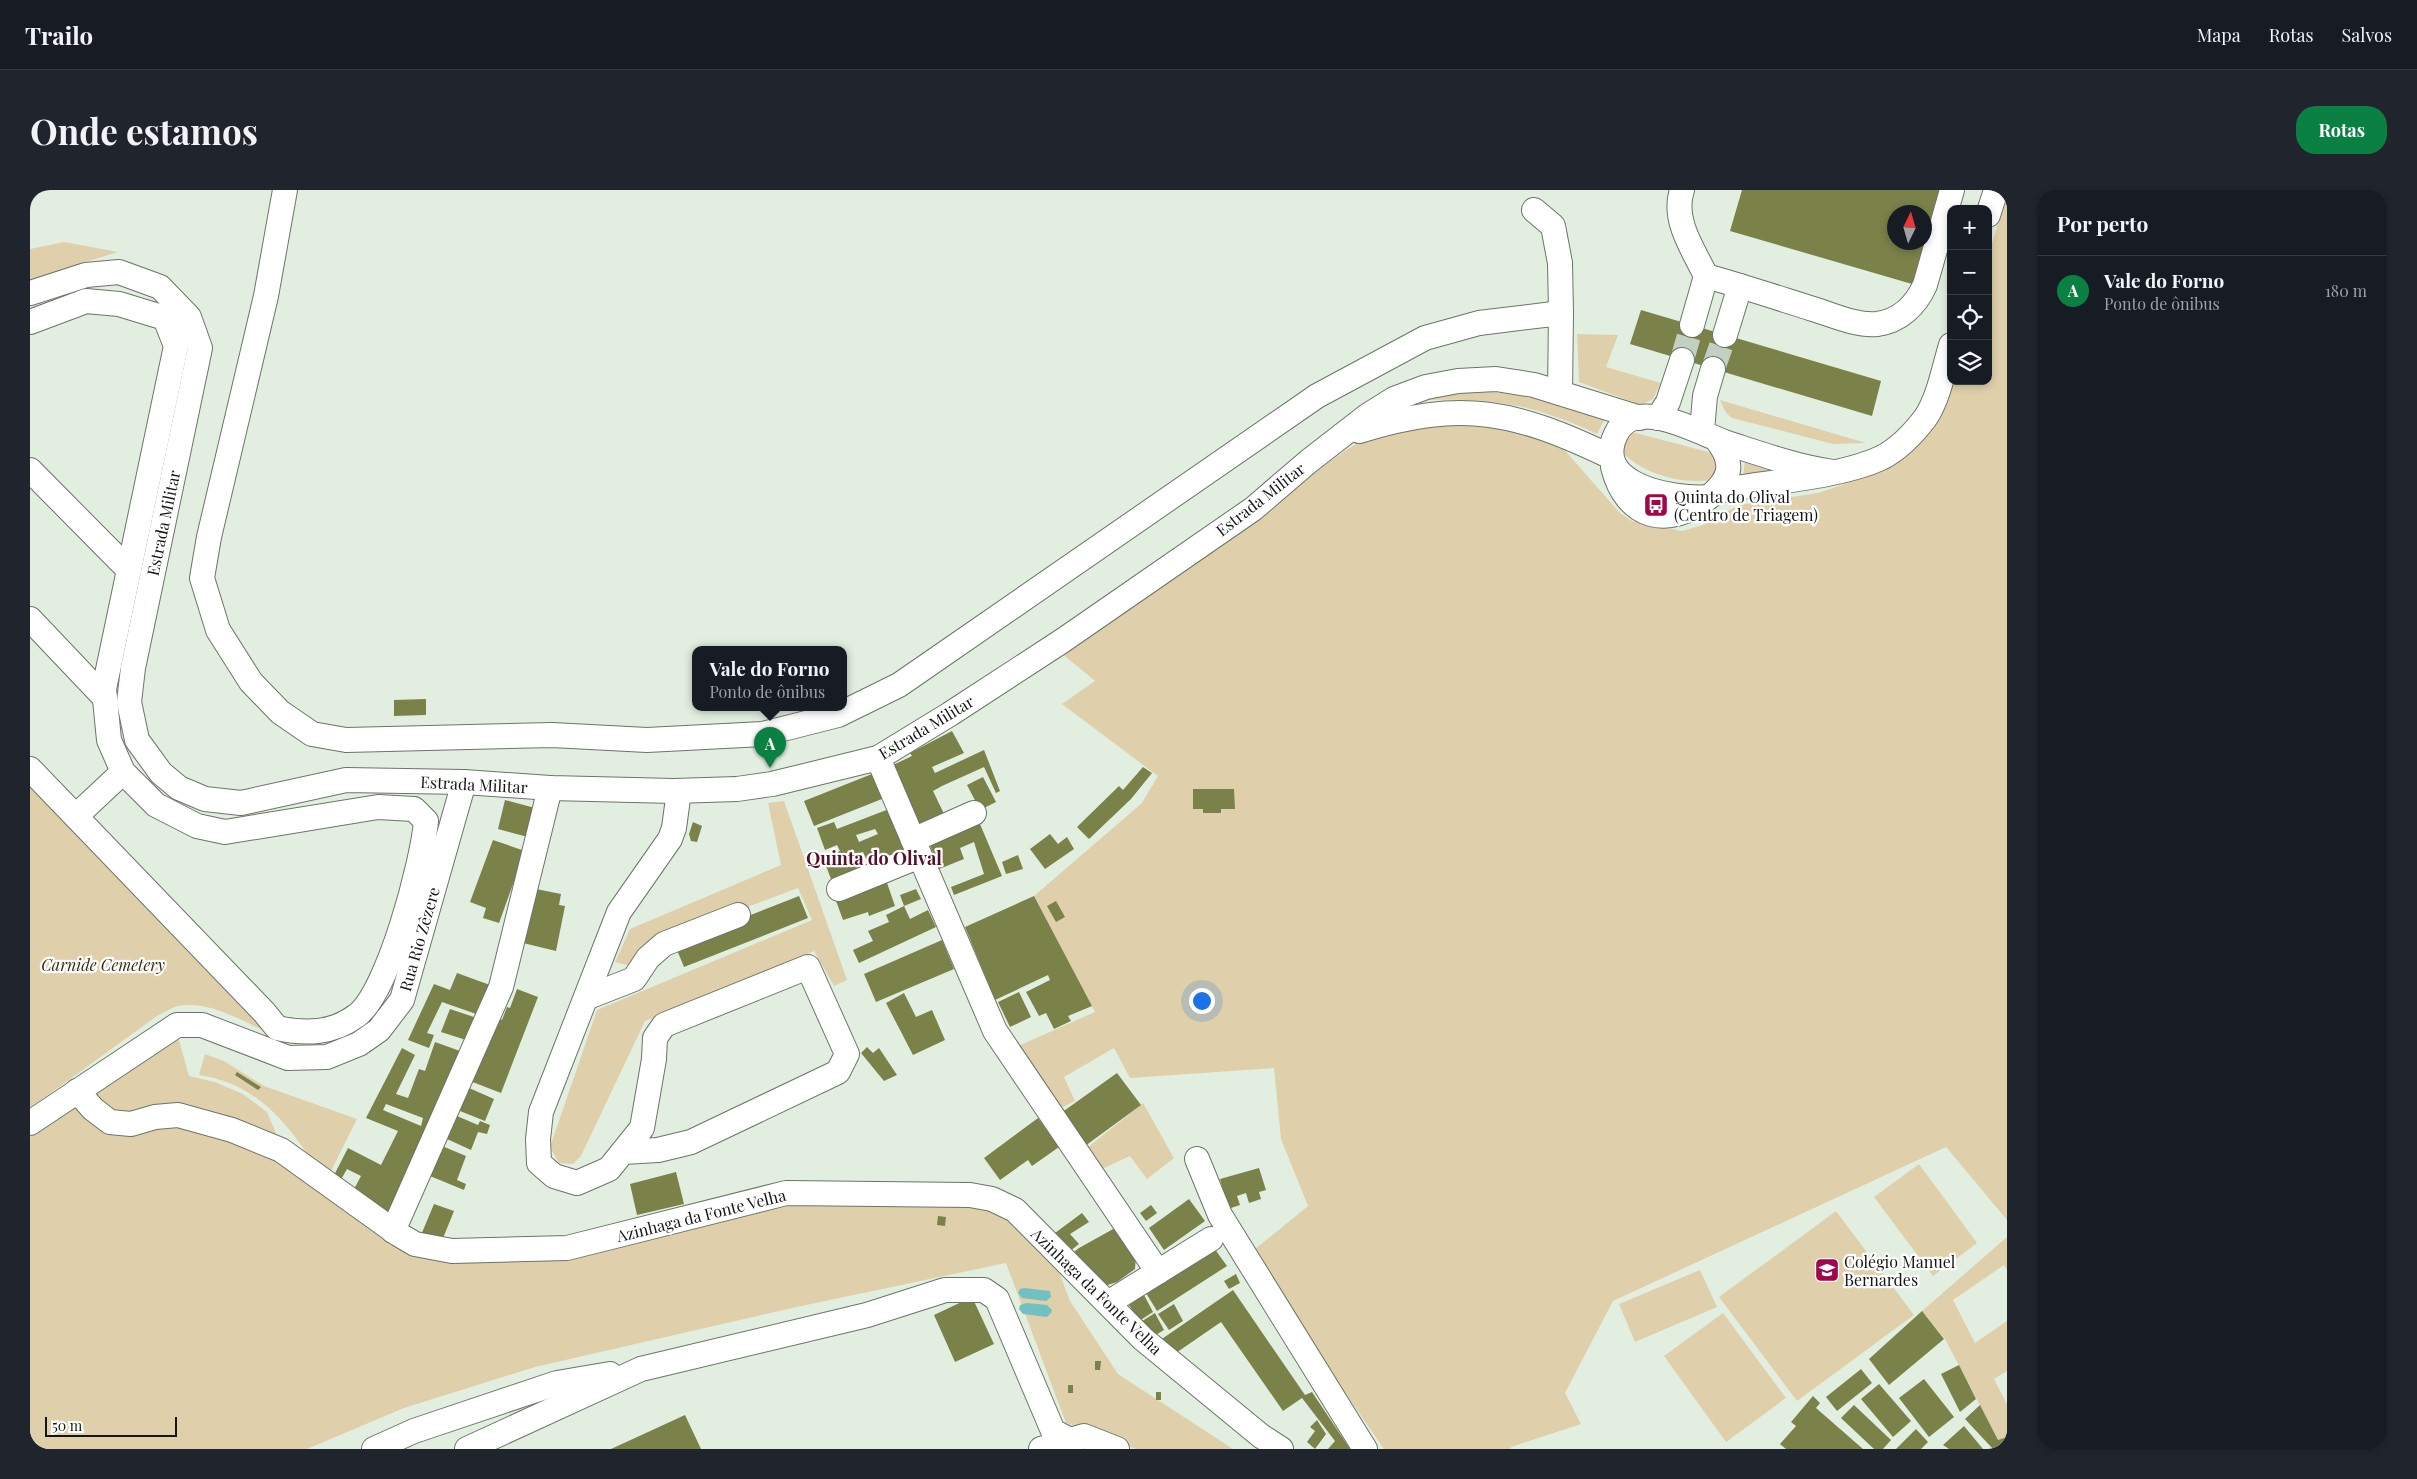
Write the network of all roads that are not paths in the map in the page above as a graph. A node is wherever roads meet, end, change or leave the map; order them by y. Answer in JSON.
{"nodes":[{"id":1,"x":285,"y":190,"type":"edge"},
{"id":2,"x":1682,"y":190,"type":"edge"},
{"id":3,"x":1952,"y":190,"type":"edge"},
{"id":4,"x":1996,"y":190,"type":"edge"},
{"id":5,"x":1991,"y":205,"type":"edge"},
{"id":6,"x":1534,"y":210,"type":"dead end"},
{"id":7,"x":1706,"y":276,"type":"junction"},
{"id":8,"x":1740,"y":286,"type":"junction"},
{"id":9,"x":30,"y":293,"type":"edge"},
{"id":10,"x":1561,"y":313,"type":"junction"},
{"id":11,"x":30,"y":322,"type":"edge"},
{"id":12,"x":1692,"y":325,"type":"tunnel mouth"},
{"id":13,"x":1725,"y":335,"type":"tunnel mouth"},
{"id":14,"x":1947,"y":359,"type":"edge"},
{"id":15,"x":1682,"y":360,"type":"tunnel mouth"},
{"id":16,"x":1713,"y":369,"type":"tunnel mouth"},
{"id":17,"x":1560,"y":393,"type":"junction"},
{"id":18,"x":1649,"y":418,"type":"junction"},
{"id":19,"x":1343,"y":435,"type":"junction"},
{"id":20,"x":1710,"y":435,"type":"junction"},
{"id":21,"x":1612,"y":461,"type":"junction"},
{"id":22,"x":30,"y":470,"type":"edge"},
{"id":23,"x":1833,"y":472,"type":"junction"},
{"id":24,"x":1713,"y":494,"type":"junction"},
{"id":25,"x":129,"y":570,"type":"junction"},
{"id":26,"x":30,"y":619,"type":"edge"},
{"id":27,"x":105,"y":698,"type":"junction"},
{"id":28,"x":846,"y":711,"type":"edge"},
{"id":29,"x":847,"y":711,"type":"edge"},
{"id":30,"x":878,"y":758,"type":"junction"},
{"id":31,"x":30,"y":769,"type":"edge"},
{"id":32,"x":123,"y":772,"type":"junction"},
{"id":33,"x":464,"y":782,"type":"junction"},
{"id":34,"x":550,"y":788,"type":"junction"},
{"id":35,"x":679,"y":791,"type":"junction"},
{"id":36,"x":974,"y":812,"type":"dead end"},
{"id":37,"x":76,"y":816,"type":"junction"},
{"id":38,"x":916,"y":848,"type":"junction"},
{"id":39,"x":839,"y":889,"type":"dead end"},
{"id":40,"x":738,"y":915,"type":"dead end"},
{"id":41,"x":588,"y":997,"type":"junction"},
{"id":42,"x":77,"y":1091,"type":"junction"},
{"id":43,"x":30,"y":1123,"type":"edge"},
{"id":44,"x":623,"y":1152,"type":"junction"},
{"id":45,"x":1197,"y":1160,"type":"dead end"},
{"id":46,"x":394,"y":1231,"type":"junction"},
{"id":47,"x":1211,"y":1240,"type":"dead end"},
{"id":48,"x":1158,"y":1272,"type":"junction"},
{"id":49,"x":1108,"y":1303,"type":"junction"},
{"id":50,"x":641,"y":1369,"type":"junction"},
{"id":51,"x":1070,"y":1440,"type":"junction"},
{"id":52,"x":374,"y":1449,"type":"edge"},
{"id":53,"x":467,"y":1449,"type":"edge"},
{"id":54,"x":1040,"y":1449,"type":"edge"},
{"id":55,"x":1116,"y":1449,"type":"edge"},
{"id":56,"x":1281,"y":1449,"type":"edge"},
{"id":57,"x":1364,"y":1449,"type":"edge"}],
"edges":[{"from":1,"to":28,"type":"street"},
{"from":2,"to":7,"type":"street"},
{"from":3,"to":8,"type":"street"},
{"from":4,"to":5,"type":"street"},
{"from":6,"to":10,"type":"street"},
{"from":7,"to":8,"type":"street"},
{"from":7,"to":12,"type":"street"},
{"from":8,"to":13,"type":"street"},
{"from":9,"to":33,"type":"street","name":"Estrada Militar"},
{"from":10,"to":17,"type":"street"},
{"from":10,"to":29,"type":"street"},
{"from":11,"to":25,"type":"street"},
{"from":14,"to":23,"type":"street","name":"Estrada Militar"},
{"from":15,"to":18,"type":"street"},
{"from":16,"to":20,"type":"street"},
{"from":17,"to":18,"type":"street","name":"Estrada Militar"},
{"from":17,"to":19,"type":"street","name":"Estrada Militar"},
{"from":18,"to":20,"type":"street","name":"Estrada Militar"},
{"from":18,"to":21,"type":"street"},
{"from":19,"to":21,"type":"street","name":"Estrada Militar"},
{"from":19,"to":30,"type":"street","name":"Estrada Militar"},
{"from":20,"to":23,"type":"street","name":"Estrada Militar"},
{"from":20,"to":24,"type":"street"},
{"from":21,"to":24,"type":"street","name":"Estrada Militar"},
{"from":22,"to":25,"type":"street"},
{"from":23,"to":24,"type":"street","name":"Estrada Militar"},
{"from":25,"to":27,"type":"street"},
{"from":26,"to":27,"type":"street"},
{"from":27,"to":32,"type":"street"},
{"from":30,"to":35,"type":"street","name":"Estrada Militar"},
{"from":30,"to":38,"type":"street"},
{"from":31,"to":37,"type":"street"},
{"from":32,"to":37,"type":"street"},
{"from":32,"to":37,"type":"street"},
{"from":33,"to":34,"type":"street","name":"Estrada Militar"},
{"from":33,"to":42,"type":"street","name":"Rua Rio Zêzere"},
{"from":34,"to":35,"type":"street","name":"Estrada Militar"},
{"from":34,"to":46,"type":"street"},
{"from":35,"to":41,"type":"street"},
{"from":36,"to":38,"type":"street"},
{"from":38,"to":39,"type":"street"},
{"from":38,"to":48,"type":"street"},
{"from":40,"to":41,"type":"street"},
{"from":41,"to":44,"type":"street"},
{"from":42,"to":43,"type":"street","name":"Rua Rio Zêzere"},
{"from":42,"to":46,"type":"street","name":"Azinhaga da Fonte Velha"},
{"from":44,"to":44,"type":"street"},
{"from":45,"to":57,"type":"street"},
{"from":46,"to":49,"type":"street","name":"Azinhaga da Fonte Velha"},
{"from":47,"to":48,"type":"street"},
{"from":48,"to":49,"type":"street"},
{"from":49,"to":56,"type":"street","name":"Azinhaga da Fonte Velha"},
{"from":50,"to":51,"type":"street"},
{"from":50,"to":52,"type":"street"},
{"from":50,"to":53,"type":"street"},
{"from":51,"to":54,"type":"street"},
{"from":51,"to":55,"type":"street"}]}
